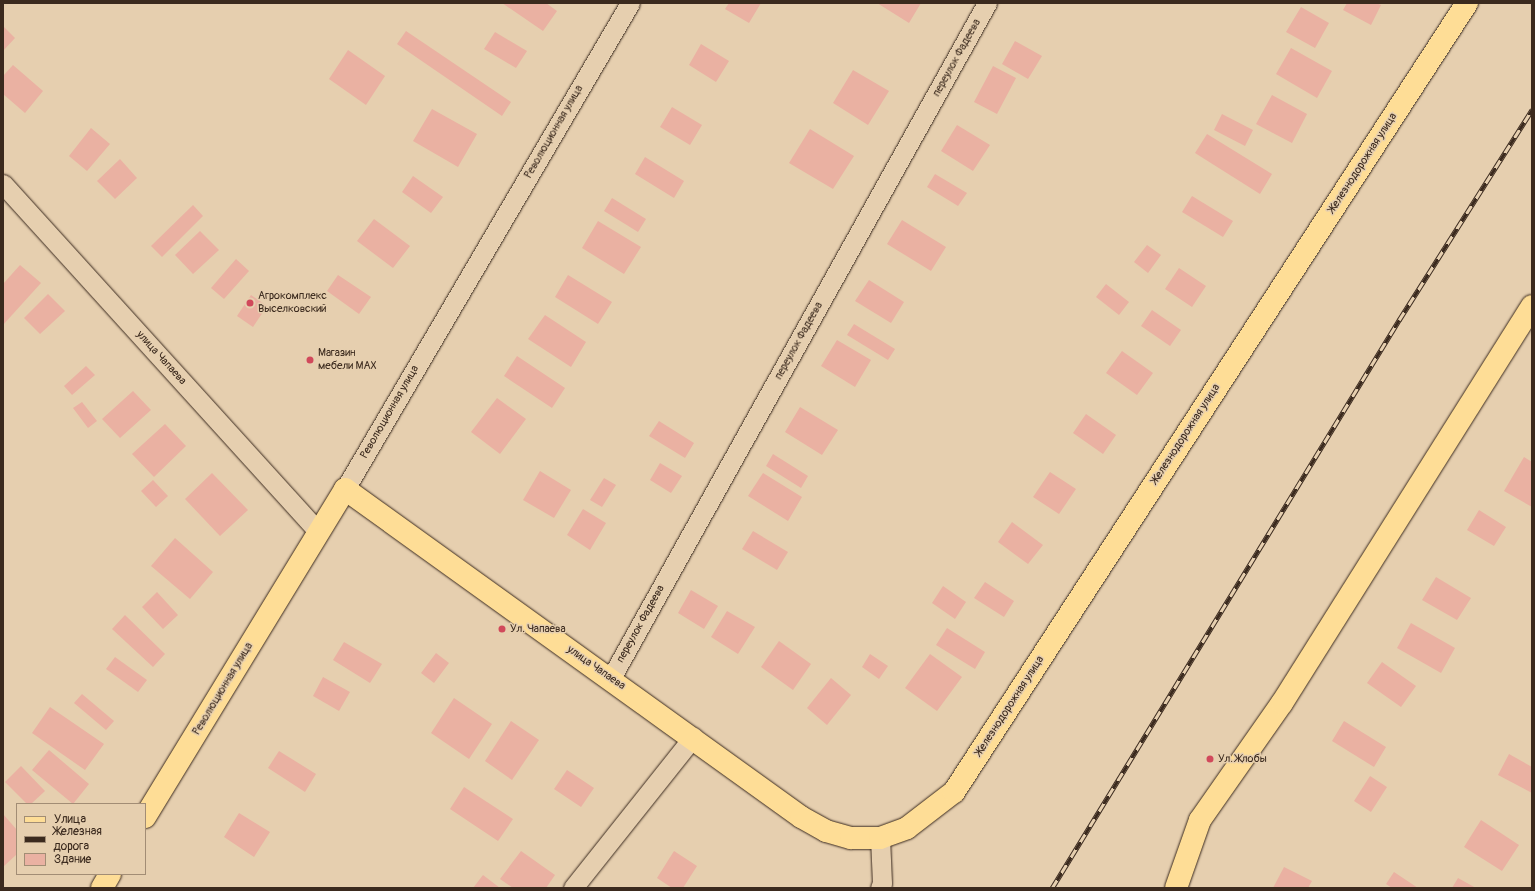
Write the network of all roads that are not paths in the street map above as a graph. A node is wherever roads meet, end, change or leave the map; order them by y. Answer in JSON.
{"nodes":[{"id":1,"x":630,"y":3,"type":"edge"},
{"id":2,"x":987,"y":3,"type":"edge"},
{"id":3,"x":1466,"y":3,"type":"edge"},
{"id":4,"x":3,"y":184,"type":"edge"},
{"id":5,"x":1532,"y":306,"type":"edge"},
{"id":6,"x":345,"y":489,"type":"junction"},
{"id":7,"x":319,"y":532,"type":"junction"},
{"id":8,"x":611,"y":678,"type":"junction"},
{"id":9,"x":693,"y":737,"type":"junction"},
{"id":10,"x":146,"y":815,"type":"edge"},
{"id":11,"x":851,"y":838,"type":"joint"},
{"id":12,"x":880,"y":838,"type":"junction"},
{"id":13,"x":109,"y":875,"type":"edge"},
{"id":14,"x":102,"y":888,"type":"edge"},
{"id":15,"x":573,"y":888,"type":"edge"},
{"id":16,"x":880,"y":888,"type":"edge"},
{"id":17,"x":1176,"y":888,"type":"edge"}],
"edges":[{"from":1,"to":6,"type":"street","name":"Революционная улица"},
{"from":2,"to":8,"type":"street","name":"переулок Фадеева"},
{"from":3,"to":12,"type":"main road","name":"Железнодорожная улица"},
{"from":4,"to":7,"type":"street","name":"улица Чапаева"},
{"from":5,"to":17,"type":"main road"},
{"from":6,"to":7,"type":"main road","name":"Революционная улица"},
{"from":6,"to":8,"type":"main road","name":"улица Чапаева"},
{"from":7,"to":10,"type":"main road","name":"Революционная улица"},
{"from":8,"to":9,"type":"main road","name":"улица Чапаева"},
{"from":9,"to":11,"type":"main road","name":"улица Чапаева"},
{"from":9,"to":15,"type":"street"},
{"from":11,"to":12,"type":"main road","name":"Железнодорожная улица"},
{"from":12,"to":16,"type":"street"},
{"from":13,"to":14,"type":"main road"}]}
